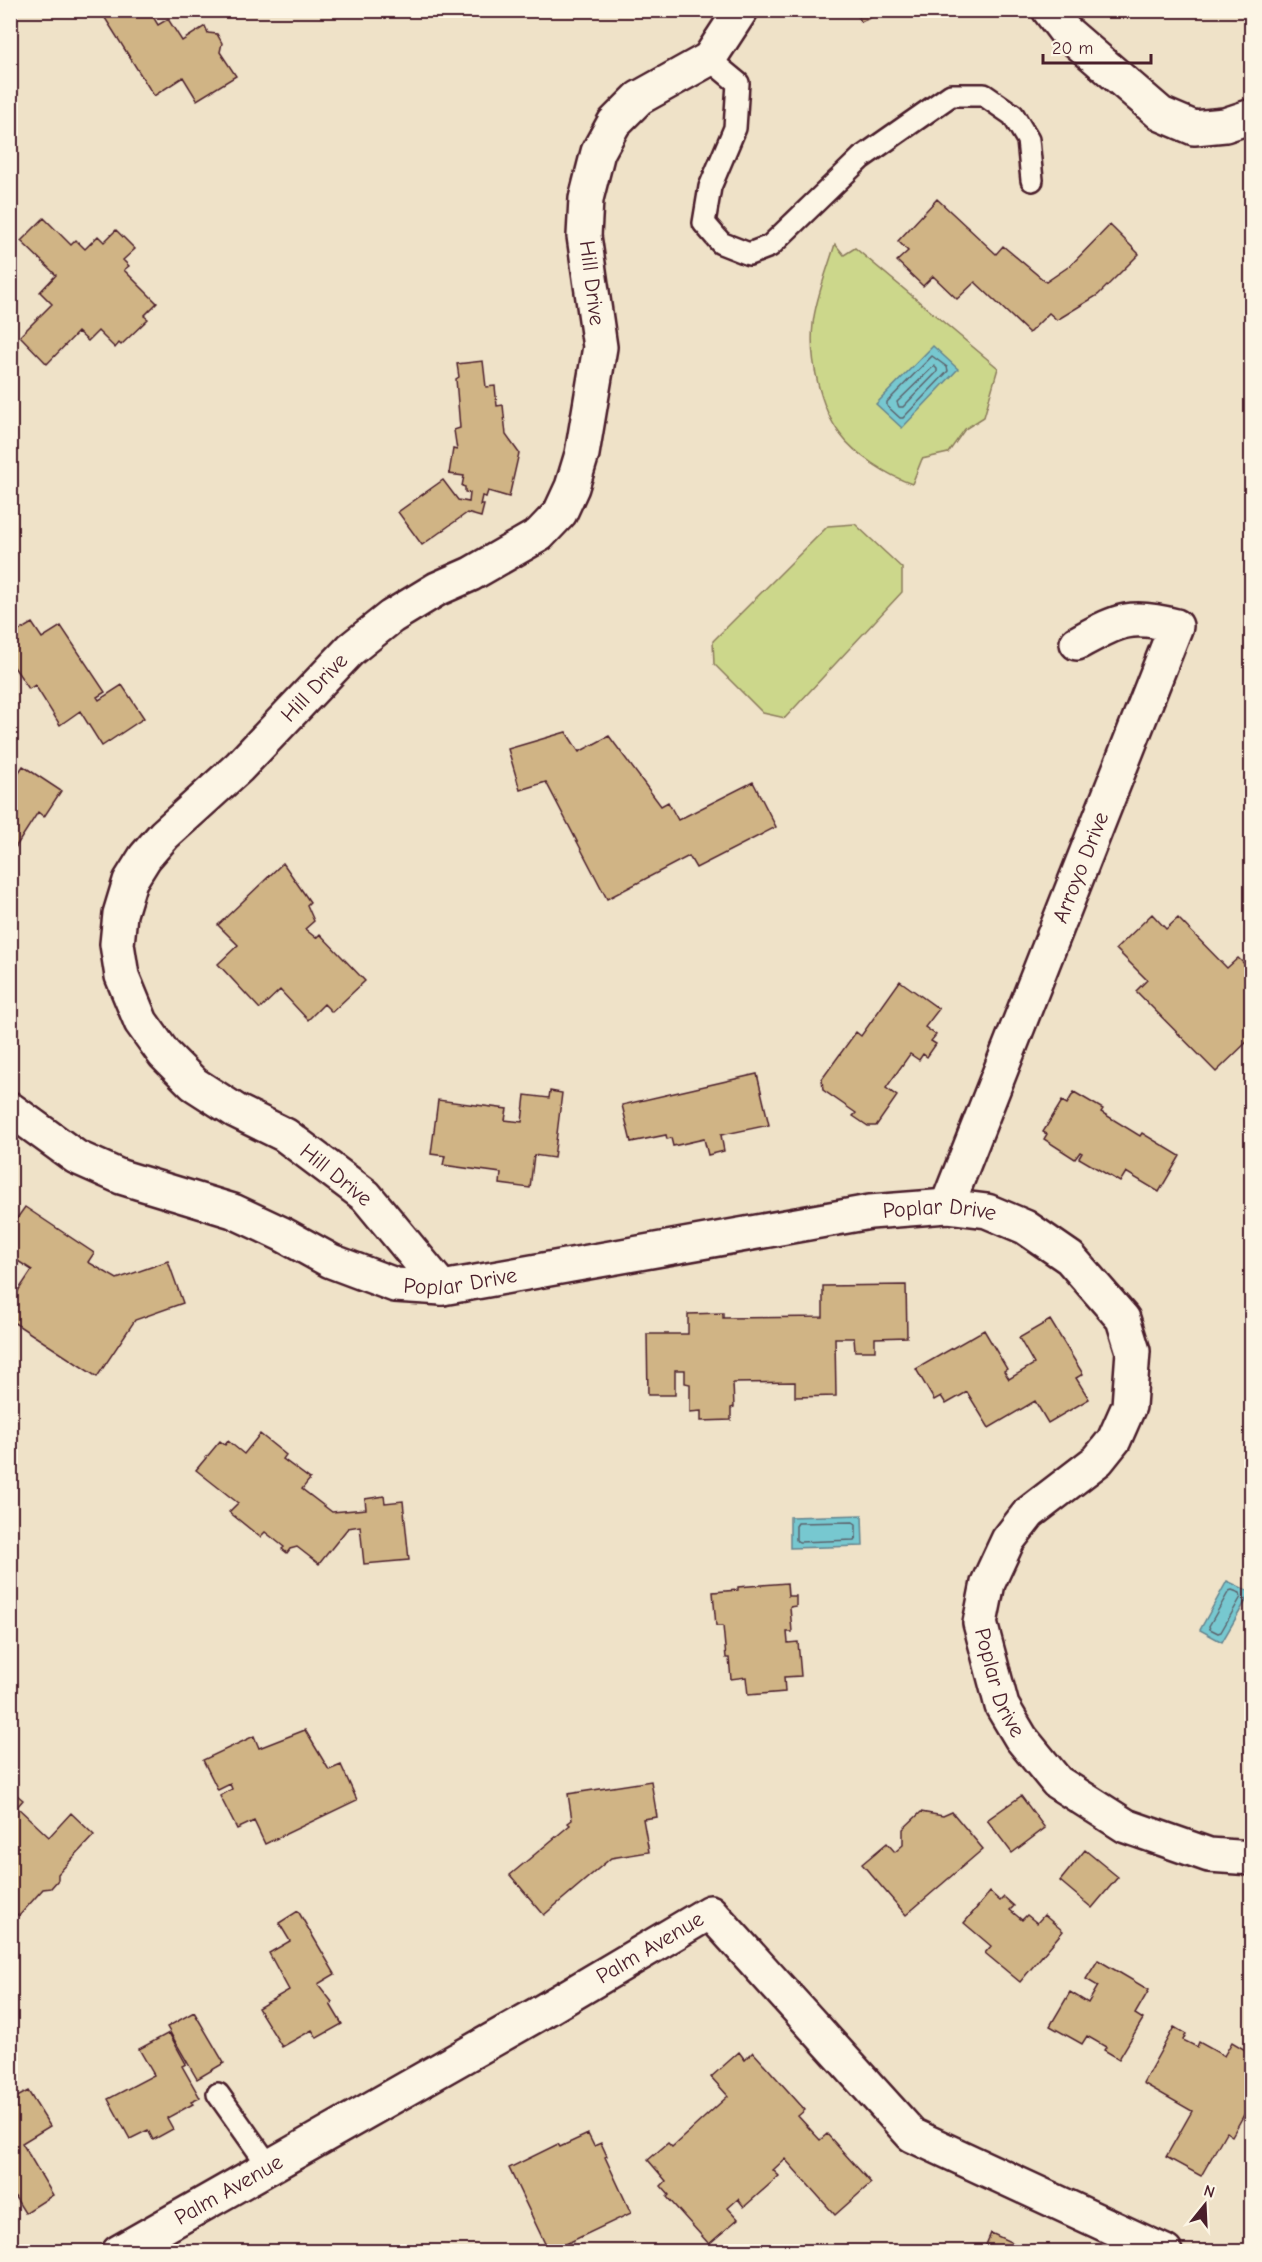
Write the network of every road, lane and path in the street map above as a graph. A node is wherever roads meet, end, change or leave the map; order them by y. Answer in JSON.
{"nodes":[{"id":1,"x":741,"y":10,"type":"edge"},
{"id":2,"x":1049,"y":10,"type":"edge"},
{"id":3,"x":709,"y":59,"type":"junction"},
{"id":4,"x":1251,"y":116,"type":"edge"},
{"id":5,"x":1032,"y":180,"type":"dead end"},
{"id":6,"x":1077,"y":643,"type":"dead end"},
{"id":7,"x":10,"y":1109,"type":"edge"},
{"id":8,"x":947,"y":1206,"type":"junction"},
{"id":9,"x":442,"y":1288,"type":"junction"},
{"id":10,"x":1251,"y":1858,"type":"edge"},
{"id":11,"x":218,"y":2094,"type":"dead end"},
{"id":12,"x":268,"y":2166,"type":"junction"},
{"id":13,"x":119,"y":2252,"type":"edge"},
{"id":14,"x":1166,"y":2252,"type":"edge"}],
"edges":[{"from":1,"to":3,"type":"street"},
{"from":2,"to":4,"type":"street"},
{"from":3,"to":5,"type":"lane"},
{"from":3,"to":9,"type":"street","name":"Hill Drive"},
{"from":6,"to":8,"type":"street","name":"Arroyo Drive"},
{"from":7,"to":9,"type":"street","name":"Poplar Drive"},
{"from":8,"to":9,"type":"street","name":"Poplar Drive"},
{"from":8,"to":10,"type":"street","name":"Poplar Drive"},
{"from":11,"to":12,"type":"lane"},
{"from":12,"to":13,"type":"street","name":"Palm Avenue"},
{"from":12,"to":14,"type":"street","name":"Palm Avenue"}]}
